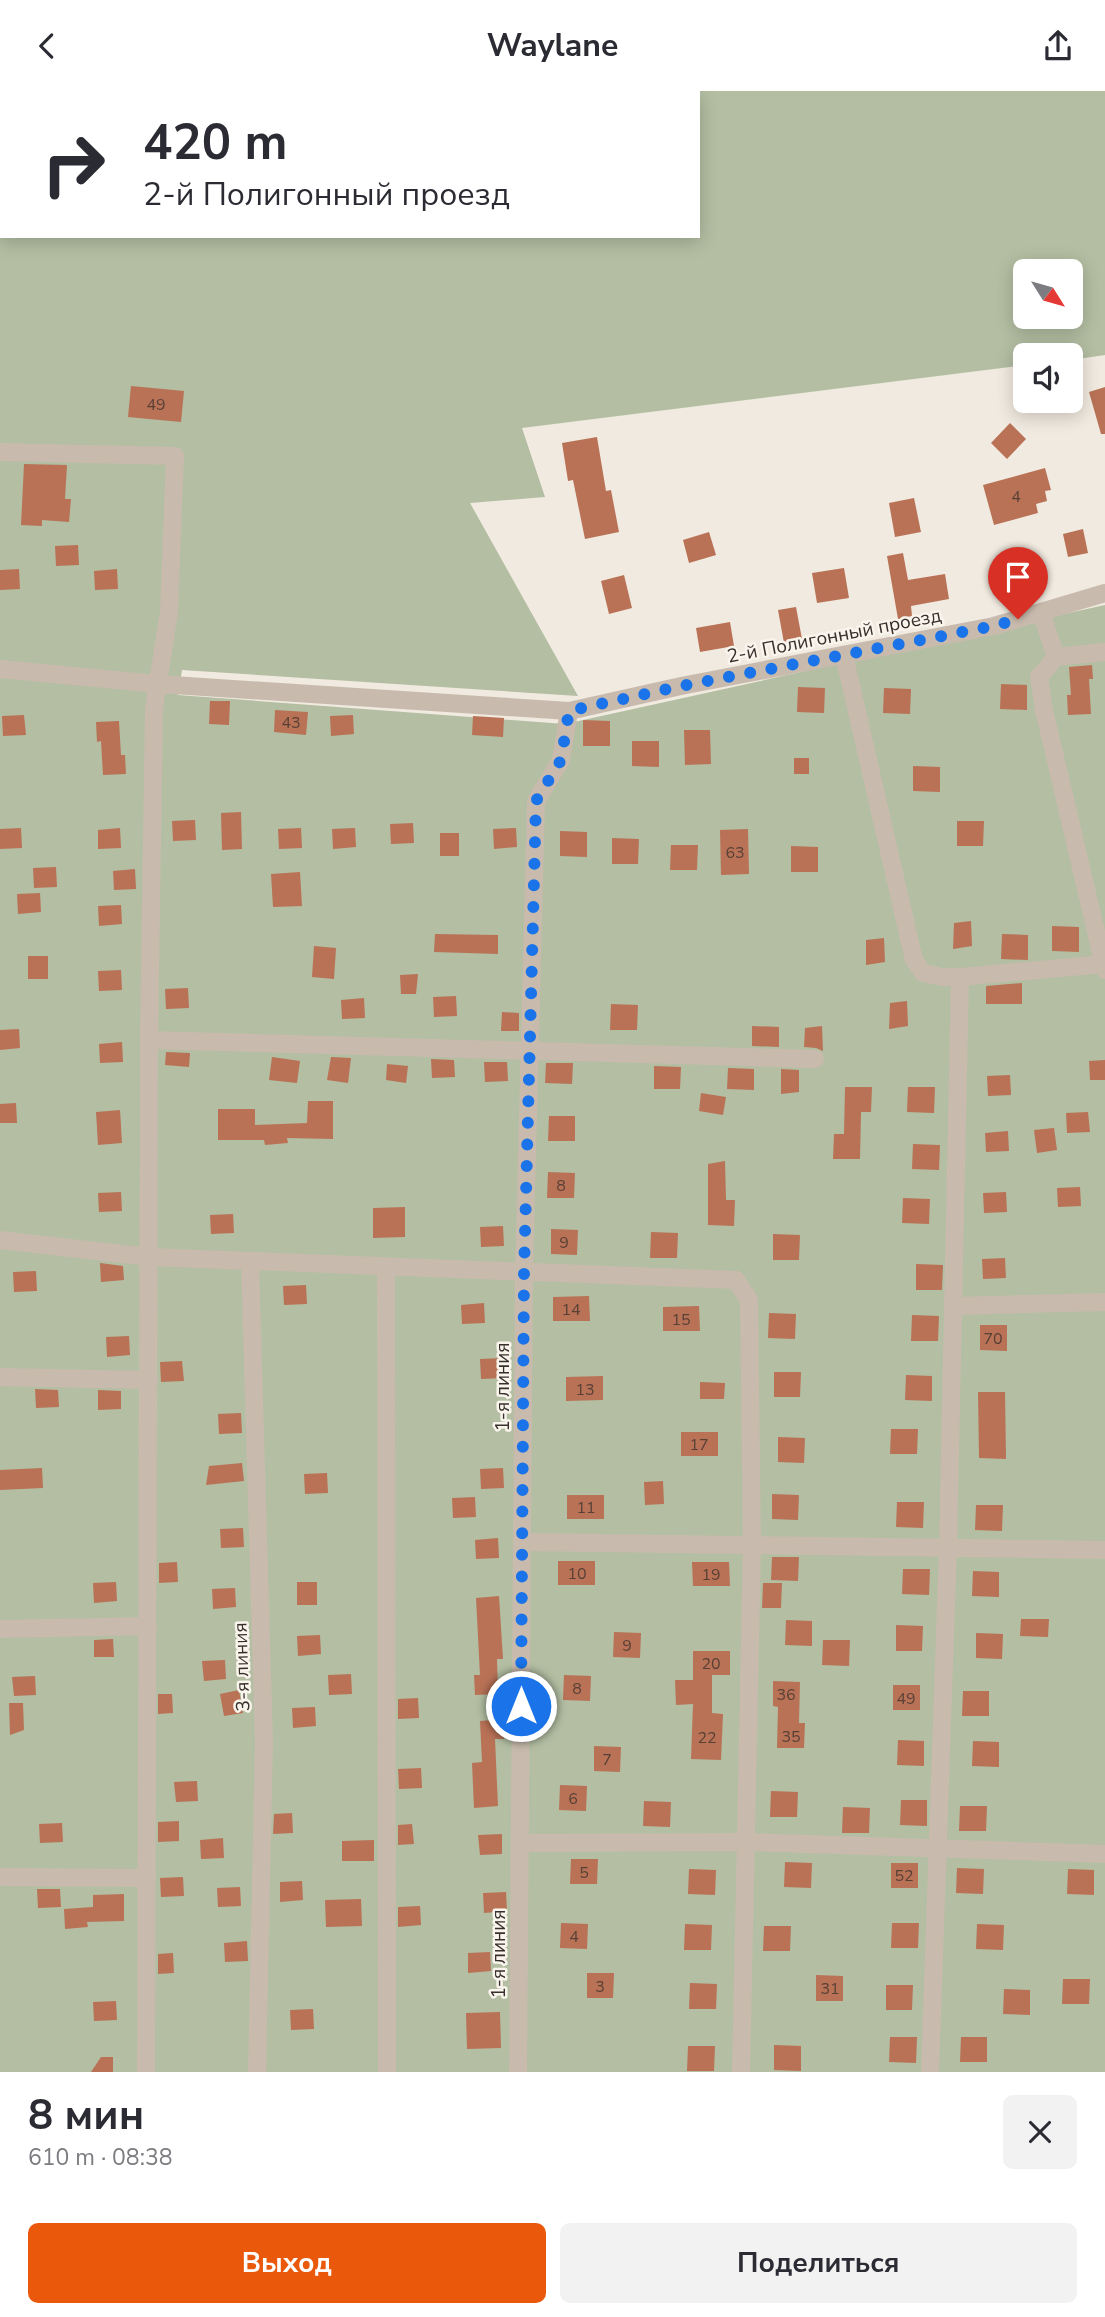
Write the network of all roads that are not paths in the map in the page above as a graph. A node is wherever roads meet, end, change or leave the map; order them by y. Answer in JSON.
{"nodes":[{"id":1,"x":0,"y":452,"type":"edge"},
{"id":2,"x":1105,"y":593,"type":"edge"},
{"id":3,"x":1041,"y":612,"type":"junction"},
{"id":4,"x":1105,"y":652,"type":"edge"},
{"id":5,"x":844,"y":655,"type":"junction"},
{"id":6,"x":1056,"y":657,"type":"junction"},
{"id":7,"x":0,"y":669,"type":"edge"},
{"id":8,"x":158,"y":684,"type":"junction"},
{"id":9,"x":569,"y":711,"type":"junction"},
{"id":10,"x":1105,"y":966,"type":"edge"},
{"id":11,"x":960,"y":977,"type":"junction"},
{"id":12,"x":149,"y":1040,"type":"junction"},
{"id":13,"x":529,"y":1050,"type":"junction"},
{"id":14,"x":815,"y":1059,"type":"dead end"},
{"id":15,"x":0,"y":1240,"type":"edge"},
{"id":16,"x":149,"y":1257,"type":"junction"},
{"id":17,"x":250,"y":1261,"type":"junction"},
{"id":18,"x":386,"y":1267,"type":"junction"},
{"id":19,"x":524,"y":1273,"type":"junction"},
{"id":20,"x":1105,"y":1302,"type":"edge"},
{"id":21,"x":954,"y":1305,"type":"junction"},
{"id":22,"x":0,"y":1377,"type":"edge"},
{"id":23,"x":149,"y":1380,"type":"junction"},
{"id":24,"x":522,"y":1542,"type":"junction"},
{"id":25,"x":752,"y":1545,"type":"junction"},
{"id":26,"x":948,"y":1548,"type":"junction"},
{"id":27,"x":1105,"y":1550,"type":"edge"},
{"id":28,"x":148,"y":1626,"type":"junction"},
{"id":29,"x":0,"y":1629,"type":"edge"},
{"id":30,"x":746,"y":1842,"type":"junction"},
{"id":31,"x":520,"y":1843,"type":"junction"},
{"id":32,"x":938,"y":1848,"type":"junction"},
{"id":33,"x":1105,"y":1854,"type":"edge"},
{"id":34,"x":0,"y":1877,"type":"edge"},
{"id":35,"x":147,"y":1878,"type":"junction"},
{"id":36,"x":146,"y":2072,"type":"edge"},
{"id":37,"x":257,"y":2072,"type":"edge"},
{"id":38,"x":387,"y":2072,"type":"edge"},
{"id":39,"x":518,"y":2072,"type":"edge"},
{"id":40,"x":741,"y":2072,"type":"edge"},
{"id":41,"x":930,"y":2072,"type":"edge"}],
"edges":[{"from":1,"to":8,"type":"street"},
{"from":2,"to":3,"type":"street","name":"2-й Полигонный проезд"},
{"from":3,"to":5,"type":"street","name":"2-й Полигонный проезд"},
{"from":3,"to":6,"type":"street"},
{"from":4,"to":6,"type":"street"},
{"from":5,"to":9,"type":"street","name":"2-й Полигонный проезд"},
{"from":5,"to":11,"type":"street"},
{"from":6,"to":10,"type":"street"},
{"from":7,"to":8,"type":"street","name":"2-й Полигонный проезд"},
{"from":8,"to":9,"type":"street","name":"2-й Полигонный проезд"},
{"from":8,"to":12,"type":"street"},
{"from":9,"to":13,"type":"street","name":"1-я линия"},
{"from":10,"to":11,"type":"street"},
{"from":11,"to":21,"type":"street"},
{"from":12,"to":13,"type":"street"},
{"from":12,"to":16,"type":"street"},
{"from":13,"to":14,"type":"street"},
{"from":13,"to":19,"type":"street","name":"1-я линия"},
{"from":15,"to":16,"type":"street"},
{"from":16,"to":17,"type":"street"},
{"from":16,"to":23,"type":"street"},
{"from":17,"to":18,"type":"street"},
{"from":17,"to":37,"type":"street","name":"3-я линия"},
{"from":18,"to":19,"type":"street"},
{"from":18,"to":38,"type":"street"},
{"from":19,"to":24,"type":"street","name":"1-я линия"},
{"from":19,"to":25,"type":"street"},
{"from":20,"to":21,"type":"street"},
{"from":21,"to":26,"type":"street"},
{"from":22,"to":23,"type":"street"},
{"from":23,"to":28,"type":"street"},
{"from":24,"to":25,"type":"street"},
{"from":24,"to":31,"type":"street","name":"1-я линия"},
{"from":25,"to":26,"type":"street"},
{"from":25,"to":30,"type":"street"},
{"from":26,"to":27,"type":"street"},
{"from":26,"to":32,"type":"street"},
{"from":28,"to":29,"type":"street"},
{"from":28,"to":35,"type":"street"},
{"from":30,"to":31,"type":"street"},
{"from":30,"to":32,"type":"street"},
{"from":30,"to":40,"type":"street"},
{"from":31,"to":39,"type":"street","name":"1-я линия"},
{"from":32,"to":33,"type":"street"},
{"from":32,"to":41,"type":"street"},
{"from":34,"to":35,"type":"street"},
{"from":35,"to":36,"type":"street"}]}
